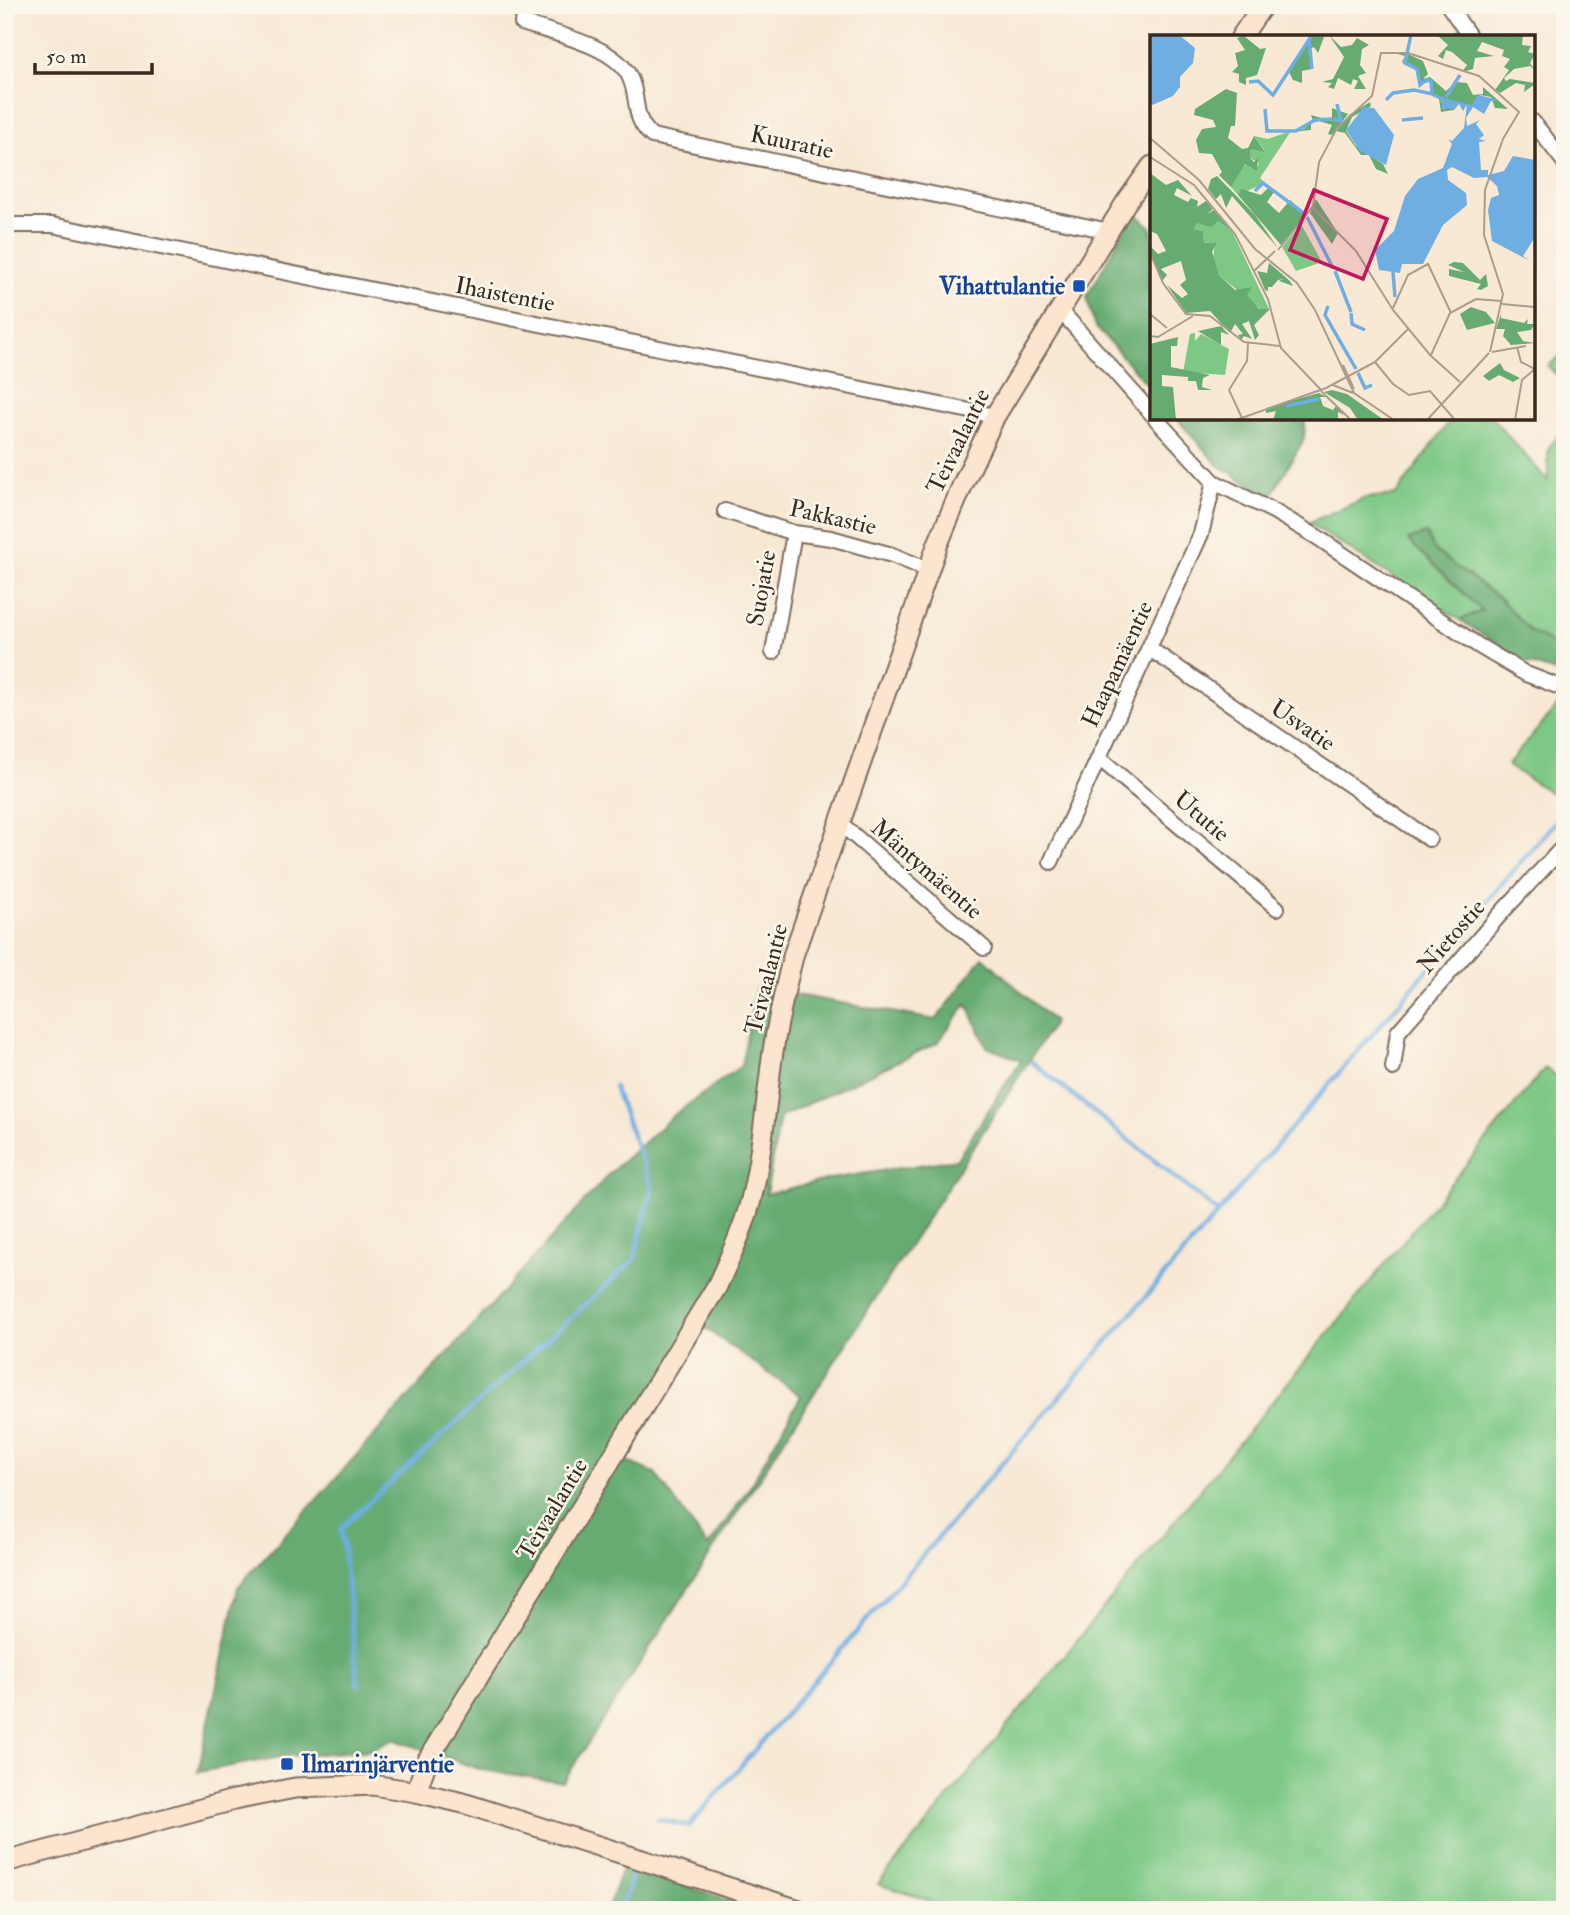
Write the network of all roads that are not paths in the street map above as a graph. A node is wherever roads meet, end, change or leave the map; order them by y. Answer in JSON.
{"nodes":[{"id":1,"x":1263,"y":5,"type":"edge"},
{"id":2,"x":1448,"y":5,"type":"edge"},
{"id":3,"x":522,"y":23,"type":"dead end"},
{"id":4,"x":1242,"y":35,"type":"edge"},
{"id":5,"x":1469,"y":35,"type":"edge"},
{"id":6,"x":1535,"y":125,"type":"edge"},
{"id":7,"x":1565,"y":163,"type":"edge"},
{"id":8,"x":1150,"y":169,"type":"edge"},
{"id":9,"x":5,"y":225,"type":"edge"},
{"id":10,"x":1108,"y":231,"type":"junction"},
{"id":11,"x":1060,"y":310,"type":"junction"},
{"id":12,"x":1150,"y":412,"type":"edge"},
{"id":13,"x":995,"y":416,"type":"junction"},
{"id":14,"x":1157,"y":420,"type":"edge"},
{"id":15,"x":1214,"y":482,"type":"junction"},
{"id":16,"x":725,"y":511,"type":"dead end"},
{"id":17,"x":794,"y":533,"type":"junction"},
{"id":18,"x":929,"y":570,"type":"junction"},
{"id":19,"x":1150,"y":649,"type":"junction"},
{"id":20,"x":773,"y":652,"type":"dead end"},
{"id":21,"x":1565,"y":689,"type":"edge"},
{"id":22,"x":1099,"y":758,"type":"junction"},
{"id":23,"x":841,"y":824,"type":"junction"},
{"id":24,"x":1429,"y":839,"type":"dead end"},
{"id":25,"x":1565,"y":845,"type":"edge"},
{"id":26,"x":1051,"y":862,"type":"dead end"},
{"id":27,"x":1277,"y":908,"type":"dead end"},
{"id":28,"x":984,"y":948,"type":"dead end"},
{"id":29,"x":1392,"y":1069,"type":"dead end"},
{"id":30,"x":416,"y":1792,"type":"junction"},
{"id":31,"x":5,"y":1862,"type":"edge"},
{"id":32,"x":800,"y":1910,"type":"edge"}],
"edges":[{"from":1,"to":4,"type":"main road"},
{"from":2,"to":5,"type":"street"},
{"from":3,"to":10,"type":"street","name":"Kuuratie"},
{"from":6,"to":7,"type":"street"},
{"from":8,"to":10,"type":"main road","name":"Teivaalantie"},
{"from":9,"to":13,"type":"street","name":"Ihaistentie"},
{"from":10,"to":11,"type":"main road","name":"Teivaalantie"},
{"from":11,"to":12,"type":"street"},
{"from":11,"to":13,"type":"main road","name":"Teivaalantie"},
{"from":13,"to":18,"type":"main road","name":"Teivaalantie"},
{"from":14,"to":15,"type":"street"},
{"from":15,"to":19,"type":"street","name":"Haapamäentie"},
{"from":15,"to":21,"type":"street"},
{"from":16,"to":17,"type":"street","name":"Pakkastie"},
{"from":17,"to":18,"type":"street","name":"Pakkastie"},
{"from":17,"to":20,"type":"street","name":"Suojatie"},
{"from":18,"to":23,"type":"main road","name":"Teivaalantie"},
{"from":19,"to":22,"type":"street","name":"Haapamäentie"},
{"from":19,"to":24,"type":"street","name":"Usvatie"},
{"from":22,"to":26,"type":"street","name":"Haapamäentie"},
{"from":22,"to":27,"type":"street","name":"Ututie"},
{"from":23,"to":28,"type":"street","name":"Mäntymäentie"},
{"from":23,"to":30,"type":"main road","name":"Teivaalantie"},
{"from":25,"to":29,"type":"street","name":"Nietostie"},
{"from":30,"to":31,"type":"main road"},
{"from":30,"to":32,"type":"main road"}]}
